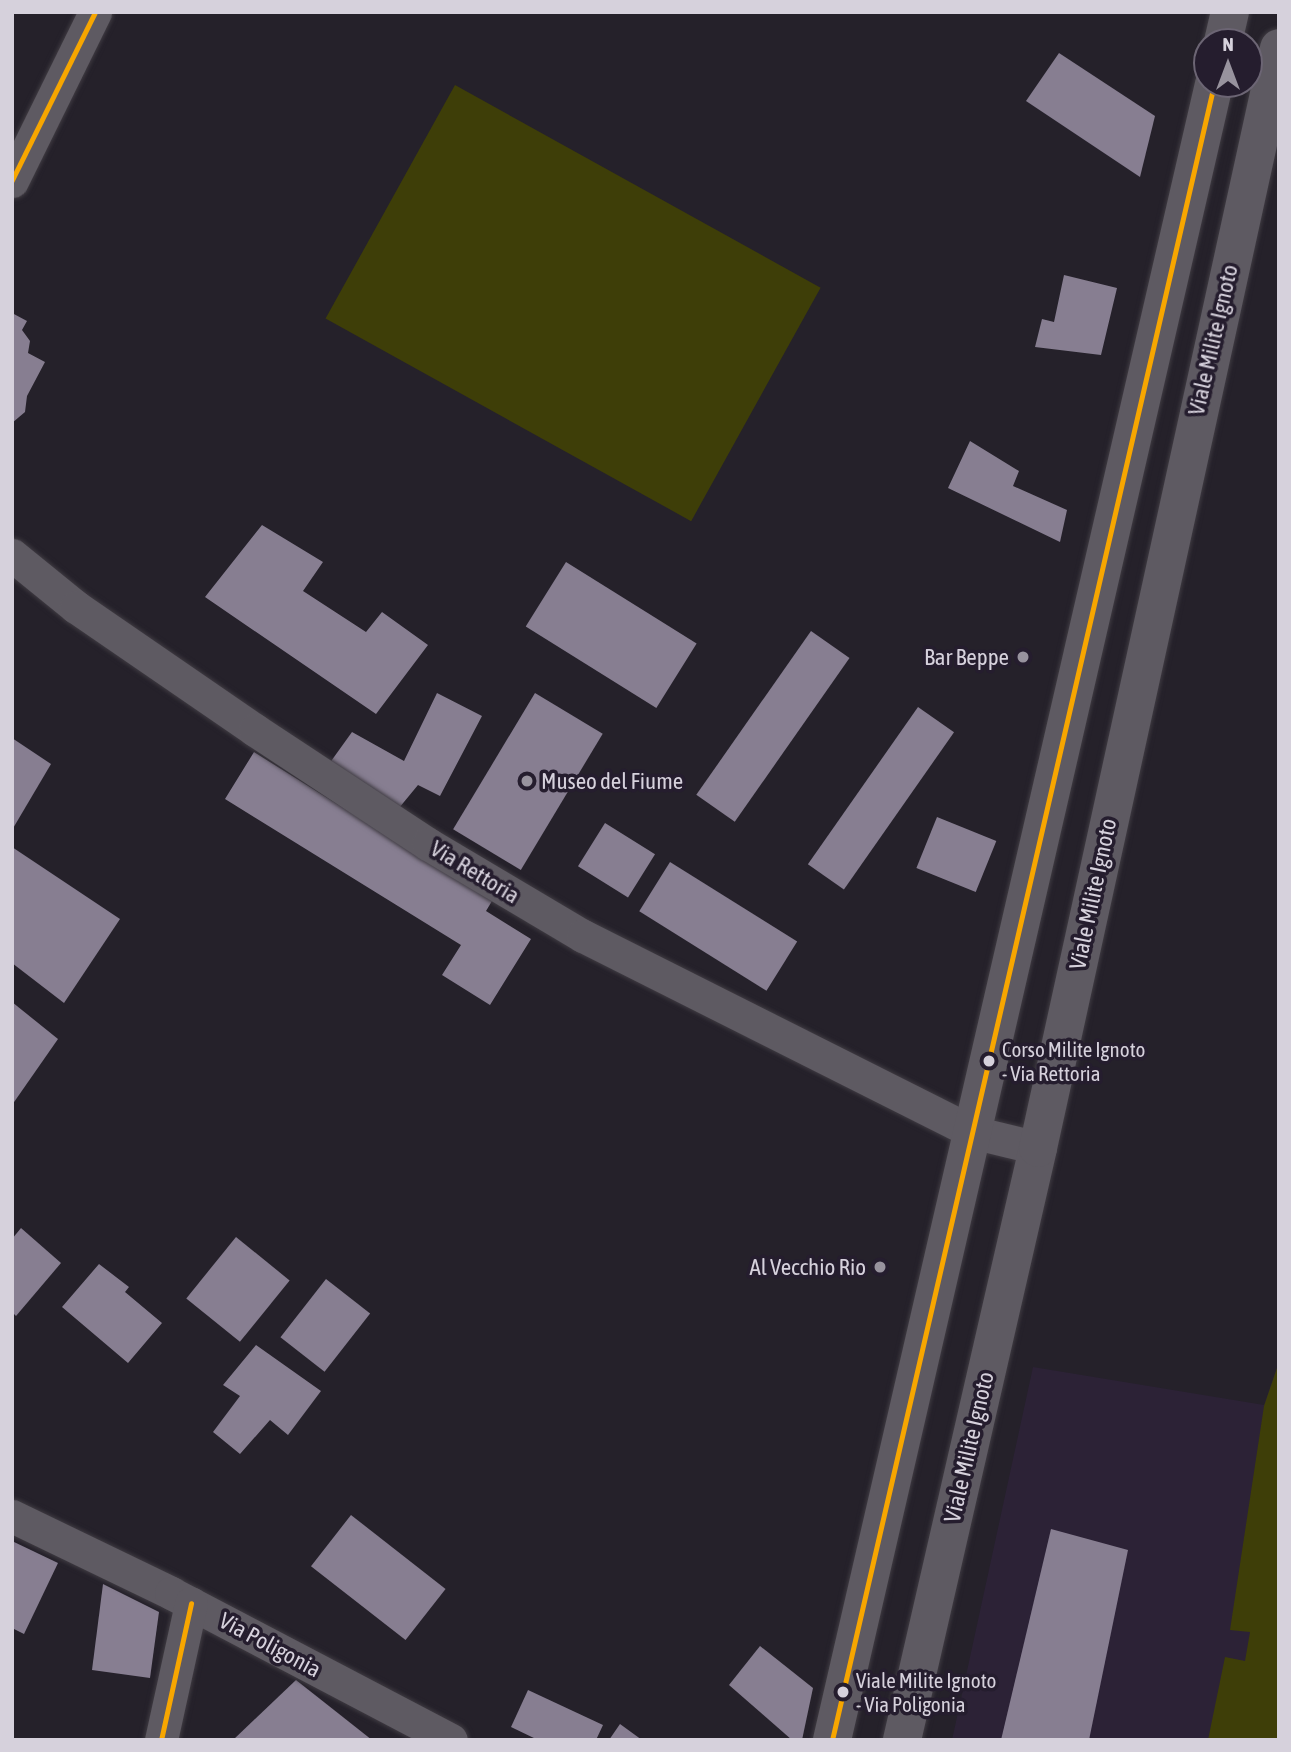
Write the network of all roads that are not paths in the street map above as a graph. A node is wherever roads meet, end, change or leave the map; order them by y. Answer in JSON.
{"nodes":[{"id":1,"x":95,"y":12,"type":"edge"},
{"id":2,"x":1279,"y":48,"type":"edge"},
{"id":3,"x":1211,"y":98,"type":"edge"},
{"id":4,"x":12,"y":181,"type":"edge"},
{"id":5,"x":12,"y":555,"type":"edge"},
{"id":6,"x":972,"y":1132,"type":"junction"},
{"id":7,"x":1038,"y":1148,"type":"junction"},
{"id":8,"x":12,"y":1517,"type":"edge"},
{"id":9,"x":191,"y":1604,"type":"junction"},
{"id":10,"x":161,"y":1740,"type":"edge"},
{"id":11,"x":451,"y":1740,"type":"edge"},
{"id":12,"x":832,"y":1740,"type":"edge"},
{"id":13,"x":902,"y":1740,"type":"edge"}],
"edges":[{"from":1,"to":4,"type":"street"},
{"from":2,"to":7,"type":"main road","name":"Viale Milite Ignoto"},
{"from":3,"to":6,"type":"main road"},
{"from":5,"to":6,"type":"street","name":"Via Rettoria"},
{"from":6,"to":7,"type":"street","name":"Via Rettoria"},
{"from":6,"to":12,"type":"main road"},
{"from":7,"to":13,"type":"main road","name":"Viale Milite Ignoto"},
{"from":8,"to":9,"type":"street","name":"Via Poligonia"},
{"from":9,"to":10,"type":"street"},
{"from":9,"to":11,"type":"street","name":"Via Poligonia"}]}
